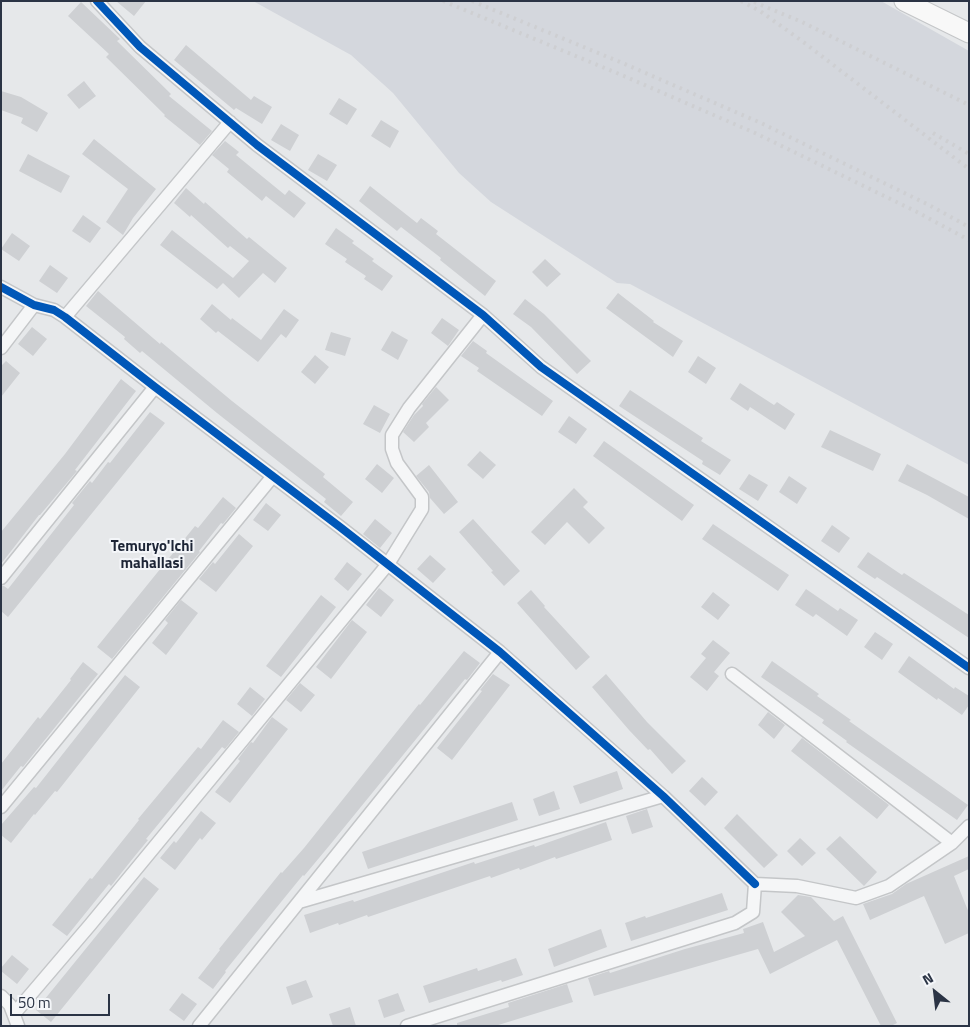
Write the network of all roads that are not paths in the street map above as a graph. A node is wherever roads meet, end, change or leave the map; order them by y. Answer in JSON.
{"nodes":[{"id":1,"x":97,"y":1,"type":"edge"},
{"id":2,"x":904,"y":1,"type":"edge"},
{"id":3,"x":969,"y":34,"type":"edge"},
{"id":4,"x":230,"y":122,"type":"junction"},
{"id":5,"x":1,"y":287,"type":"edge"},
{"id":6,"x":34,"y":305,"type":"junction"},
{"id":7,"x":483,"y":315,"type":"junction"},
{"id":8,"x":66,"y":317,"type":"junction"},
{"id":9,"x":1,"y":348,"type":"edge"},
{"id":10,"x":155,"y":387,"type":"junction"},
{"id":11,"x":273,"y":476,"type":"junction"},
{"id":12,"x":388,"y":564,"type":"junction"},
{"id":13,"x":1,"y":578,"type":"edge"},
{"id":14,"x":500,"y":652,"type":"junction"},
{"id":15,"x":969,"y":668,"type":"edge"},
{"id":16,"x":732,"y":674,"type":"dead end"},
{"id":17,"x":663,"y":796,"type":"junction"},
{"id":18,"x":1,"y":807,"type":"edge"},
{"id":19,"x":969,"y":826,"type":"edge"},
{"id":20,"x":952,"y":843,"type":"junction"},
{"id":21,"x":755,"y":884,"type":"junction"},
{"id":22,"x":299,"y":902,"type":"junction"},
{"id":23,"x":1,"y":996,"type":"edge"},
{"id":24,"x":16,"y":1020,"type":"edge"},
{"id":25,"x":199,"y":1026,"type":"edge"},
{"id":26,"x":408,"y":1026,"type":"edge"}],
"edges":[{"from":1,"to":4,"type":"street"},
{"from":2,"to":3,"type":"main road"},
{"from":4,"to":7,"type":"street"},
{"from":4,"to":8,"type":"street"},
{"from":5,"to":6,"type":"street"},
{"from":6,"to":8,"type":"street"},
{"from":6,"to":9,"type":"street"},
{"from":7,"to":12,"type":"street"},
{"from":7,"to":15,"type":"street"},
{"from":8,"to":10,"type":"street"},
{"from":10,"to":11,"type":"street"},
{"from":10,"to":13,"type":"street"},
{"from":11,"to":12,"type":"street"},
{"from":11,"to":18,"type":"street"},
{"from":12,"to":14,"type":"street"},
{"from":12,"to":24,"type":"street"},
{"from":14,"to":17,"type":"street"},
{"from":14,"to":22,"type":"street"},
{"from":16,"to":20,"type":"street"},
{"from":17,"to":21,"type":"street"},
{"from":17,"to":22,"type":"street"},
{"from":19,"to":20,"type":"street"},
{"from":20,"to":21,"type":"street"},
{"from":21,"to":26,"type":"street"},
{"from":22,"to":25,"type":"street"},
{"from":23,"to":24,"type":"street"}]}
